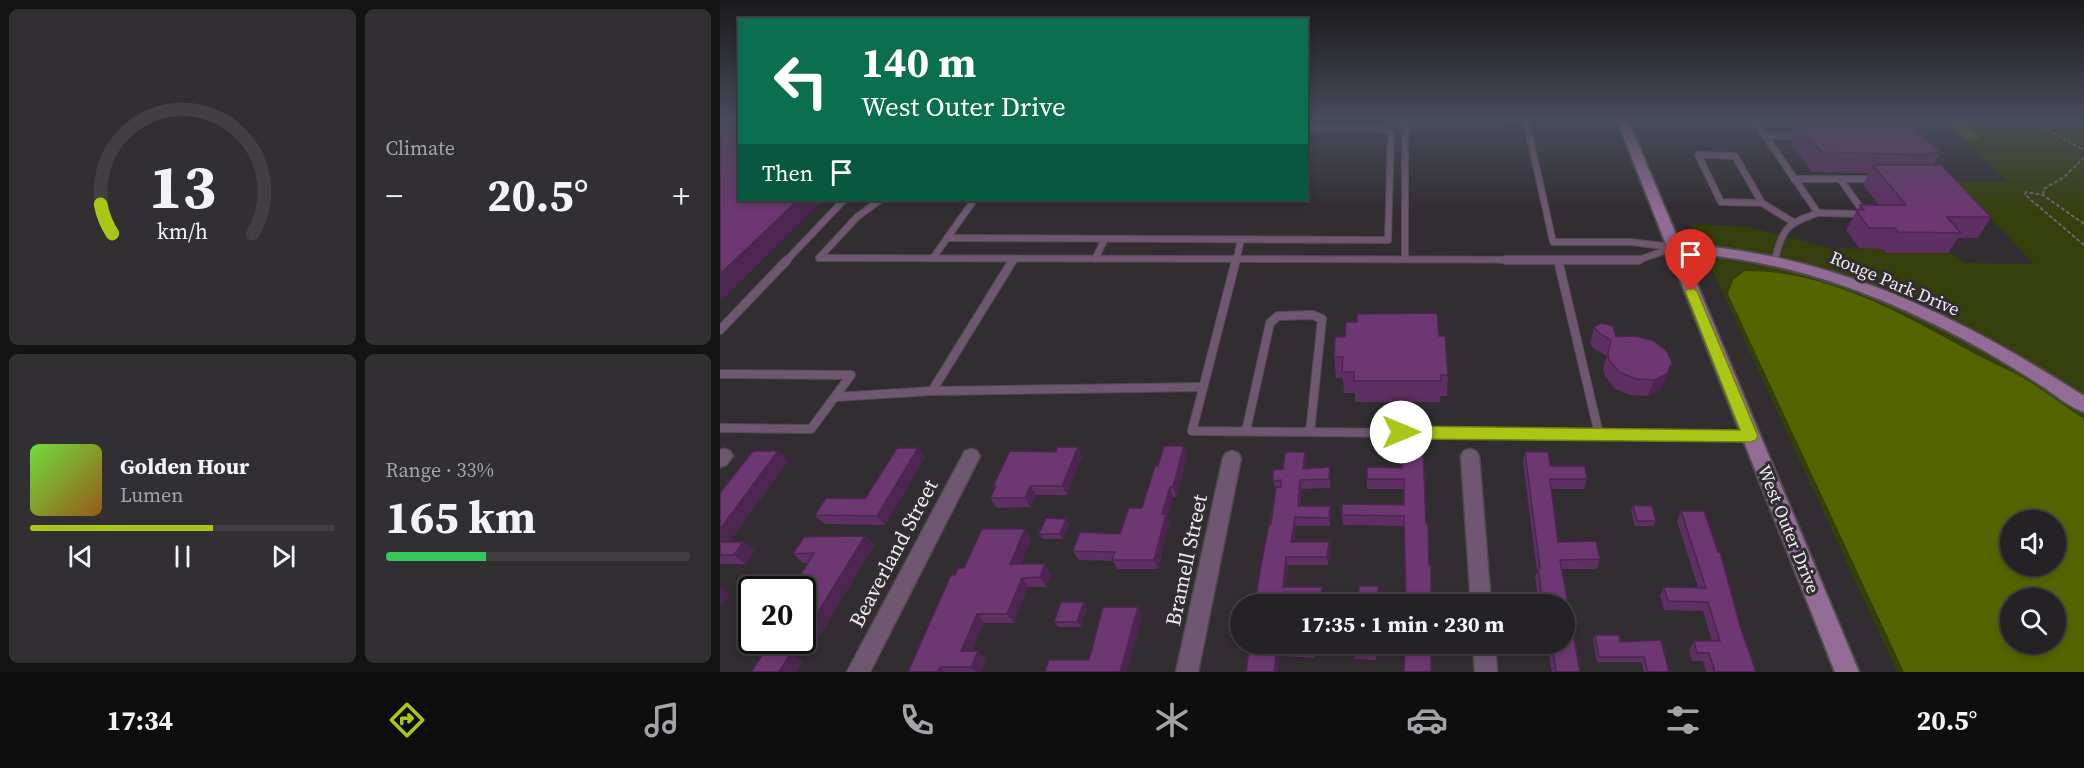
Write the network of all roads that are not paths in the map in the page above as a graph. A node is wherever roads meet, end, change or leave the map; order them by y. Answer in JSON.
{"nodes":[{"id":1,"x":1390,"y":151,"type":"edge"},
{"id":2,"x":1405,"y":151,"type":"edge"},
{"id":3,"x":1533,"y":151,"type":"edge"},
{"id":4,"x":1634,"y":151,"type":"edge"},
{"id":5,"x":1775,"y":151,"type":"edge"},
{"id":6,"x":1794,"y":179,"type":"junction"},
{"id":7,"x":1840,"y":179,"type":"junction"},
{"id":8,"x":1887,"y":179,"type":"edge"},
{"id":9,"x":843,"y":201,"type":"edge"},
{"id":10,"x":879,"y":201,"type":"edge"},
{"id":11,"x":973,"y":201,"type":"edge"},
{"id":12,"x":1762,"y":203,"type":"junction"},
{"id":13,"x":1818,"y":213,"type":"junction"},
{"id":14,"x":1793,"y":222,"type":"junction"},
{"id":15,"x":947,"y":238,"type":"junction"},
{"id":16,"x":1105,"y":239,"type":"junction"},
{"id":17,"x":1241,"y":240,"type":"junction"},
{"id":18,"x":1673,"y":248,"type":"junction"},
{"id":19,"x":933,"y":258,"type":"junction"},
{"id":20,"x":1013,"y":259,"type":"junction"},
{"id":21,"x":1095,"y":259,"type":"junction"},
{"id":22,"x":1236,"y":259,"type":"junction"},
{"id":23,"x":1405,"y":259,"type":"junction"},
{"id":24,"x":1558,"y":259,"type":"junction"},
{"id":25,"x":1775,"y":260,"type":"junction"},
{"id":26,"x":720,"y":330,"type":"edge"},
{"id":27,"x":720,"y":374,"type":"edge"},
{"id":28,"x":1202,"y":387,"type":"junction"},
{"id":29,"x":932,"y":391,"type":"junction"},
{"id":30,"x":836,"y":397,"type":"junction"},
{"id":31,"x":2084,"y":405,"type":"edge"},
{"id":32,"x":720,"y":428,"type":"edge"},
{"id":33,"x":1246,"y":431,"type":"junction"},
{"id":34,"x":1310,"y":432,"type":"junction"},
{"id":35,"x":1599,"y":434,"type":"junction"},
{"id":36,"x":1750,"y":436,"type":"junction"},
{"id":37,"x":970,"y":456,"type":"dead end"},
{"id":38,"x":1470,"y":456,"type":"dead end"},
{"id":39,"x":1232,"y":458,"type":"dead end"},
{"id":40,"x":1480,"y":594,"type":"edge"},
{"id":41,"x":1485,"y":654,"type":"edge"},
{"id":42,"x":858,"y":672,"type":"edge"},
{"id":43,"x":1187,"y":672,"type":"edge"},
{"id":44,"x":1486,"y":672,"type":"edge"},
{"id":45,"x":1847,"y":672,"type":"edge"}],
"edges":[{"from":1,"to":17,"type":"lane"},
{"from":2,"to":23,"type":"lane"},
{"from":3,"to":18,"type":"lane"},
{"from":4,"to":18,"type":"main road","name":"West Outer Drive"},
{"from":5,"to":6,"type":"lane"},
{"from":6,"to":7,"type":"lane"},
{"from":6,"to":13,"type":"lane"},
{"from":7,"to":8,"type":"lane"},
{"from":7,"to":13,"type":"lane"},
{"from":9,"to":26,"type":"lane"},
{"from":10,"to":19,"type":"lane"},
{"from":11,"to":15,"type":"lane"},
{"from":12,"to":12,"type":"lane"},
{"from":12,"to":14,"type":"lane"},
{"from":13,"to":14,"type":"lane"},
{"from":14,"to":25,"type":"lane"},
{"from":15,"to":16,"type":"lane"},
{"from":15,"to":19,"type":"lane"},
{"from":16,"to":17,"type":"lane"},
{"from":16,"to":21,"type":"lane"},
{"from":17,"to":22,"type":"lane"},
{"from":18,"to":24,"type":"lane"},
{"from":18,"to":25,"type":"main road","name":"Rouge Park Drive"},
{"from":18,"to":36,"type":"main road","name":"West Outer Drive"},
{"from":19,"to":20,"type":"lane"},
{"from":20,"to":21,"type":"lane"},
{"from":20,"to":29,"type":"lane"},
{"from":21,"to":22,"type":"lane"},
{"from":22,"to":23,"type":"lane"},
{"from":22,"to":28,"type":"lane"},
{"from":23,"to":24,"type":"lane"},
{"from":24,"to":35,"type":"lane"},
{"from":25,"to":31,"type":"main road","name":"Rouge Park Drive"},
{"from":27,"to":30,"type":"lane"},
{"from":28,"to":29,"type":"lane"},
{"from":28,"to":33,"type":"lane"},
{"from":29,"to":30,"type":"lane"},
{"from":30,"to":32,"type":"lane"},
{"from":33,"to":34,"type":"lane"},
{"from":33,"to":34,"type":"lane"},
{"from":34,"to":35,"type":"lane"},
{"from":35,"to":36,"type":"lane"},
{"from":36,"to":45,"type":"main road","name":"West Outer Drive"},
{"from":37,"to":42,"type":"street","name":"Beaverland Street"},
{"from":38,"to":40,"type":"street"},
{"from":39,"to":43,"type":"street","name":"Bramell Street"},
{"from":41,"to":44,"type":"street"}]}
